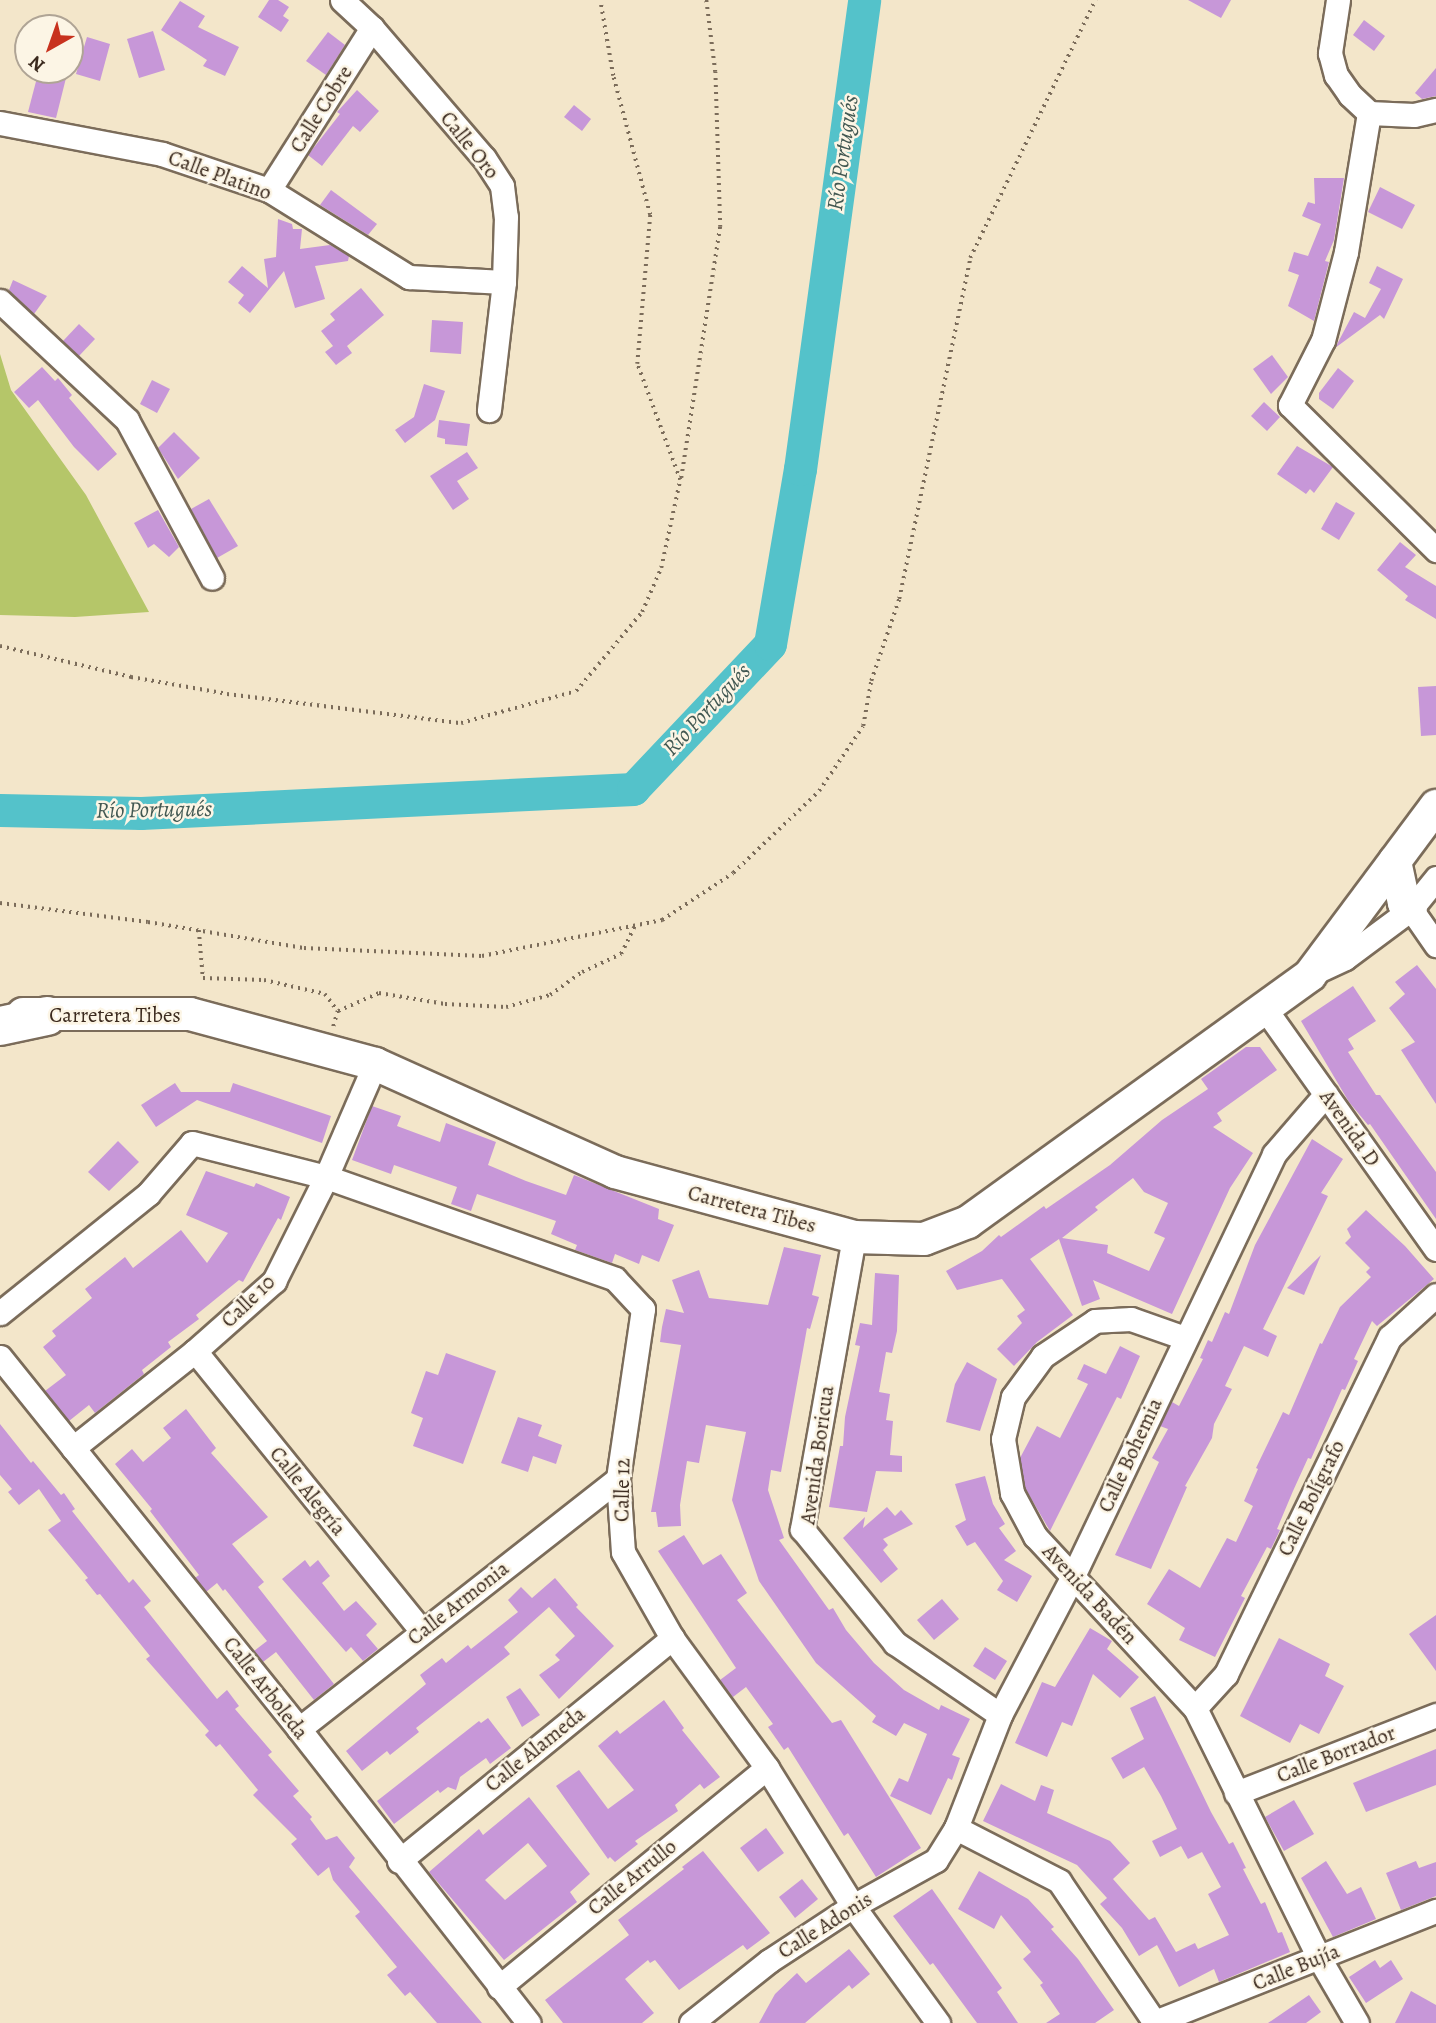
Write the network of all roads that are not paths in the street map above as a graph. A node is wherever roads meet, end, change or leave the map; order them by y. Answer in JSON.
{"nodes":[{"id":1,"x":342,"y":0,"type":"edge"},
{"id":2,"x":1338,"y":0,"type":"edge"},
{"id":3,"x":372,"y":28,"type":"junction"},
{"id":4,"x":1436,"y":110,"type":"edge"},
{"id":5,"x":1370,"y":113,"type":"junction"},
{"id":6,"x":0,"y":123,"type":"edge"},
{"id":7,"x":269,"y":190,"type":"junction"},
{"id":8,"x":503,"y":282,"type":"junction"},
{"id":9,"x":0,"y":301,"type":"edge"},
{"id":10,"x":489,"y":410,"type":"dead end"},
{"id":11,"x":1436,"y":550,"type":"edge"},
{"id":12,"x":212,"y":578,"type":"dead end"},
{"id":13,"x":1436,"y":806,"type":"edge"},
{"id":14,"x":1395,"y":861,"type":"junction"},
{"id":15,"x":1436,"y":878,"type":"edge"},
{"id":16,"x":1411,"y":909,"type":"junction"},
{"id":17,"x":1436,"y":945,"type":"edge"},
{"id":18,"x":1310,"y":975,"type":"junction"},
{"id":19,"x":1263,"y":1006,"type":"junction"},
{"id":20,"x":0,"y":1013,"type":"edge"},
{"id":21,"x":47,"y":1016,"type":"junction"},
{"id":22,"x":0,"y":1026,"type":"edge"},
{"id":23,"x":375,"y":1064,"type":"junction"},
{"id":24,"x":1326,"y":1094,"type":"junction"},
{"id":25,"x":326,"y":1177,"type":"junction"},
{"id":26,"x":854,"y":1237,"type":"junction"},
{"id":27,"x":1436,"y":1249,"type":"edge"},
{"id":28,"x":1436,"y":1295,"type":"edge"},
{"id":29,"x":0,"y":1313,"type":"edge"},
{"id":30,"x":1185,"y":1338,"type":"junction"},
{"id":31,"x":195,"y":1351,"type":"junction"},
{"id":32,"x":0,"y":1357,"type":"edge"},
{"id":33,"x":74,"y":1448,"type":"junction"},
{"id":34,"x":618,"y":1479,"type":"junction"},
{"id":35,"x":1073,"y":1576,"type":"junction"},
{"id":36,"x":422,"y":1631,"type":"junction"},
{"id":37,"x":672,"y":1638,"type":"junction"},
{"id":38,"x":1195,"y":1708,"type":"junction"},
{"id":39,"x":1000,"y":1715,"type":"junction"},
{"id":40,"x":1436,"y":1715,"type":"edge"},
{"id":41,"x":299,"y":1728,"type":"junction"},
{"id":42,"x":766,"y":1768,"type":"junction"},
{"id":43,"x":1236,"y":1793,"type":"junction"},
{"id":44,"x":956,"y":1828,"type":"junction"},
{"id":45,"x":399,"y":1861,"type":"junction"},
{"id":46,"x":853,"y":1906,"type":"junction"},
{"id":47,"x":1436,"y":1911,"type":"edge"},
{"id":48,"x":1319,"y":1958,"type":"junction"},
{"id":49,"x":499,"y":1987,"type":"junction"},
{"id":50,"x":528,"y":2023,"type":"edge"},
{"id":51,"x":691,"y":2023,"type":"edge"},
{"id":52,"x":938,"y":2023,"type":"edge"},
{"id":53,"x":1155,"y":2023,"type":"edge"},
{"id":54,"x":1357,"y":2023,"type":"edge"}],
"edges":[{"from":1,"to":3,"type":"street","name":"Calle Oro"},
{"from":2,"to":5,"type":"street"},
{"from":3,"to":7,"type":"street","name":"Calle Cobre"},
{"from":3,"to":8,"type":"street","name":"Calle Oro"},
{"from":4,"to":5,"type":"street"},
{"from":5,"to":11,"type":"street"},
{"from":6,"to":7,"type":"street","name":"Calle Platino"},
{"from":7,"to":8,"type":"street","name":"Calle Platino"},
{"from":8,"to":10,"type":"street","name":"Calle Oro"},
{"from":9,"to":12,"type":"street"},
{"from":13,"to":14,"type":"street","name":"Carretera Tibes"},
{"from":14,"to":16,"type":"street"},
{"from":14,"to":18,"type":"street","name":"Carretera Tibes"},
{"from":15,"to":16,"type":"street"},
{"from":16,"to":17,"type":"street"},
{"from":16,"to":18,"type":"street"},
{"from":18,"to":19,"type":"street","name":"Carretera Tibes"},
{"from":19,"to":24,"type":"street","name":"Avenida D"},
{"from":19,"to":26,"type":"street","name":"Carretera Tibes"},
{"from":20,"to":21,"type":"street","name":"Carretera Tibes"},
{"from":21,"to":22,"type":"highway"},
{"from":21,"to":23,"type":"street","name":"Carretera Tibes"},
{"from":23,"to":25,"type":"street","name":"Calle 10"},
{"from":23,"to":26,"type":"street","name":"Carretera Tibes"},
{"from":24,"to":27,"type":"street","name":"Avenida D"},
{"from":24,"to":30,"type":"street","name":"Calle Bohemia"},
{"from":25,"to":29,"type":"street","name":"Calle 12"},
{"from":25,"to":31,"type":"street","name":"Calle 10"},
{"from":25,"to":34,"type":"street","name":"Calle 12"},
{"from":26,"to":39,"type":"street","name":"Avenida Boricua"},
{"from":28,"to":38,"type":"street","name":"Calle Bolígrafo"},
{"from":30,"to":35,"type":"street","name":"Calle Bohemia"},
{"from":30,"to":35,"type":"street","name":"Avenida Badén"},
{"from":31,"to":33,"type":"street","name":"Calle 10"},
{"from":31,"to":36,"type":"street","name":"Calle Alegría"},
{"from":32,"to":33,"type":"street","name":"Calle Arboleda"},
{"from":33,"to":41,"type":"street","name":"Calle Arboleda"},
{"from":34,"to":36,"type":"street","name":"Calle Armonia"},
{"from":34,"to":37,"type":"street","name":"Calle 12"},
{"from":35,"to":38,"type":"street","name":"Avenida Badén"},
{"from":35,"to":39,"type":"street","name":"Calle Bohemia"},
{"from":36,"to":41,"type":"street","name":"Calle Armonia"},
{"from":37,"to":42,"type":"street","name":"Calle 12"},
{"from":37,"to":45,"type":"street","name":"Calle Alameda"},
{"from":38,"to":43,"type":"street","name":"Avenida Badén"},
{"from":39,"to":44,"type":"street","name":"Calle Bohemia"},
{"from":40,"to":43,"type":"street","name":"Calle Borrador"},
{"from":41,"to":45,"type":"street","name":"Calle Arboleda"},
{"from":42,"to":46,"type":"street","name":"Calle 12"},
{"from":42,"to":49,"type":"street","name":"Calle Arrullo"},
{"from":43,"to":48,"type":"street","name":"Avenida Badén"},
{"from":44,"to":46,"type":"street","name":"Calle Adonis"},
{"from":44,"to":53,"type":"street"},
{"from":45,"to":49,"type":"street","name":"Calle Arboleda"},
{"from":46,"to":51,"type":"street","name":"Calle Adonis"},
{"from":46,"to":52,"type":"street","name":"Calle 12"},
{"from":47,"to":48,"type":"street","name":"Calle Bujía"},
{"from":48,"to":53,"type":"street","name":"Calle Bujía"},
{"from":48,"to":54,"type":"street","name":"Avenida Badén"},
{"from":49,"to":50,"type":"street","name":"Calle Arboleda"}]}
